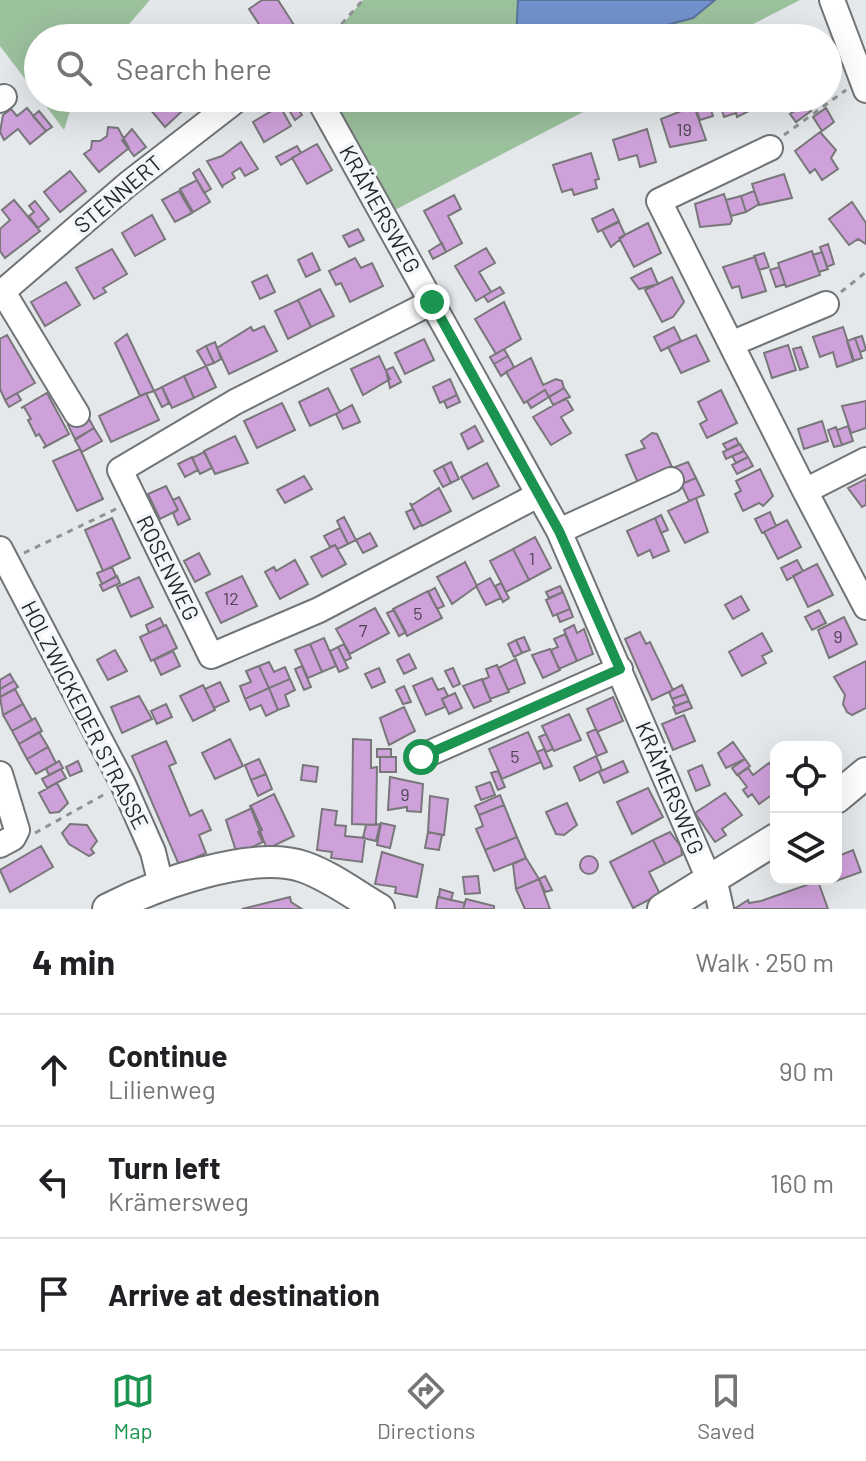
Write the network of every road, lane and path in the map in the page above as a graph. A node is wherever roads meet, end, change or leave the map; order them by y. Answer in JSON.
{"nodes":[{"id":1,"x":363,"y":0,"type":"edge"},
{"id":2,"x":832,"y":0,"type":"edge"},
{"id":3,"x":341,"y":24,"type":"edge"},
{"id":4,"x":839,"y":24,"type":"edge"},
{"id":5,"x":842,"y":36,"type":"edge"},
{"id":6,"x":857,"y":89,"type":"edge"},
{"id":7,"x":221,"y":112,"type":"edge"},
{"id":8,"x":326,"y":112,"type":"edge"},
{"id":9,"x":823,"y":112,"type":"edge"},
{"id":10,"x":770,"y":148,"type":"joint"},
{"id":11,"x":866,"y":272,"type":"edge"},
{"id":12,"x":1,"y":293,"type":"edge"},
{"id":13,"x":432,"y":302,"type":"junction"},
{"id":14,"x":826,"y":304,"type":"joint"},
{"id":15,"x":733,"y":343,"type":"junction"},
{"id":16,"x":77,"y":414,"type":"dead end"},
{"id":17,"x":866,"y":460,"type":"edge"},
{"id":18,"x":671,"y":480,"type":"dead end"},
{"id":19,"x":805,"y":491,"type":"junction"},
{"id":20,"x":538,"y":495,"type":"junction"},
{"id":21,"x":134,"y":501,"type":"junction"},
{"id":22,"x":559,"y":531,"type":"junction"},
{"id":23,"x":3,"y":555,"type":"edge"},
{"id":24,"x":866,"y":607,"type":"edge"},
{"id":25,"x":620,"y":669,"type":"junction"},
{"id":26,"x":421,"y":757,"type":"dead end"},
{"id":27,"x":866,"y":773,"type":"edge"},
{"id":28,"x":0,"y":774,"type":"edge"},
{"id":29,"x":123,"y":784,"type":"junction"},
{"id":30,"x":842,"y":793,"type":"edge"},
{"id":31,"x":8,"y":838,"type":"edge"},
{"id":32,"x":770,"y":845,"type":"edge"},
{"id":33,"x":161,"y":885,"type":"junction"},
{"id":34,"x":716,"y":895,"type":"edge"},
{"id":35,"x":108,"y":909,"type":"edge"},
{"id":36,"x":379,"y":909,"type":"edge"},
{"id":37,"x":663,"y":909,"type":"edge"}],
"edges":[{"from":1,"to":3,"type":"path"},
{"from":2,"to":4,"type":"street"},
{"from":5,"to":6,"type":"street"},
{"from":7,"to":12,"type":"street","name":"STENNERT"},
{"from":8,"to":13,"type":"street","name":"KRÄMERSWEG"},
{"from":9,"to":10,"type":"path"},
{"from":10,"to":15,"type":"street"},
{"from":11,"to":14,"type":"path"},
{"from":12,"to":16,"type":"street"},
{"from":13,"to":20,"type":"street","name":"KRÄMERSWEG"},
{"from":13,"to":21,"type":"street","name":"ROSENWEG"},
{"from":14,"to":15,"type":"street"},
{"from":15,"to":19,"type":"street"},
{"from":17,"to":19,"type":"street"},
{"from":18,"to":22,"type":"street"},
{"from":19,"to":24,"type":"street"},
{"from":20,"to":21,"type":"street","name":"ROSENWEG"},
{"from":20,"to":22,"type":"street","name":"KRÄMERSWEG"},
{"from":21,"to":23,"type":"path"},
{"from":22,"to":25,"type":"street","name":"KRÄMERSWEG"},
{"from":23,"to":29,"type":"street","name":"HOLZWICKEDER STRASSE"},
{"from":25,"to":26,"type":"street"},
{"from":25,"to":34,"type":"street","name":"KRÄMERSWEG"},
{"from":27,"to":30,"type":"main road"},
{"from":28,"to":31,"type":"street"},
{"from":29,"to":31,"type":"path"},
{"from":29,"to":33,"type":"street","name":"HOLZWICKEDER STRASSE"},
{"from":32,"to":34,"type":"main road"},
{"from":33,"to":35,"type":"main road"},
{"from":33,"to":36,"type":"main road"},
{"from":34,"to":37,"type":"main road"}]}
